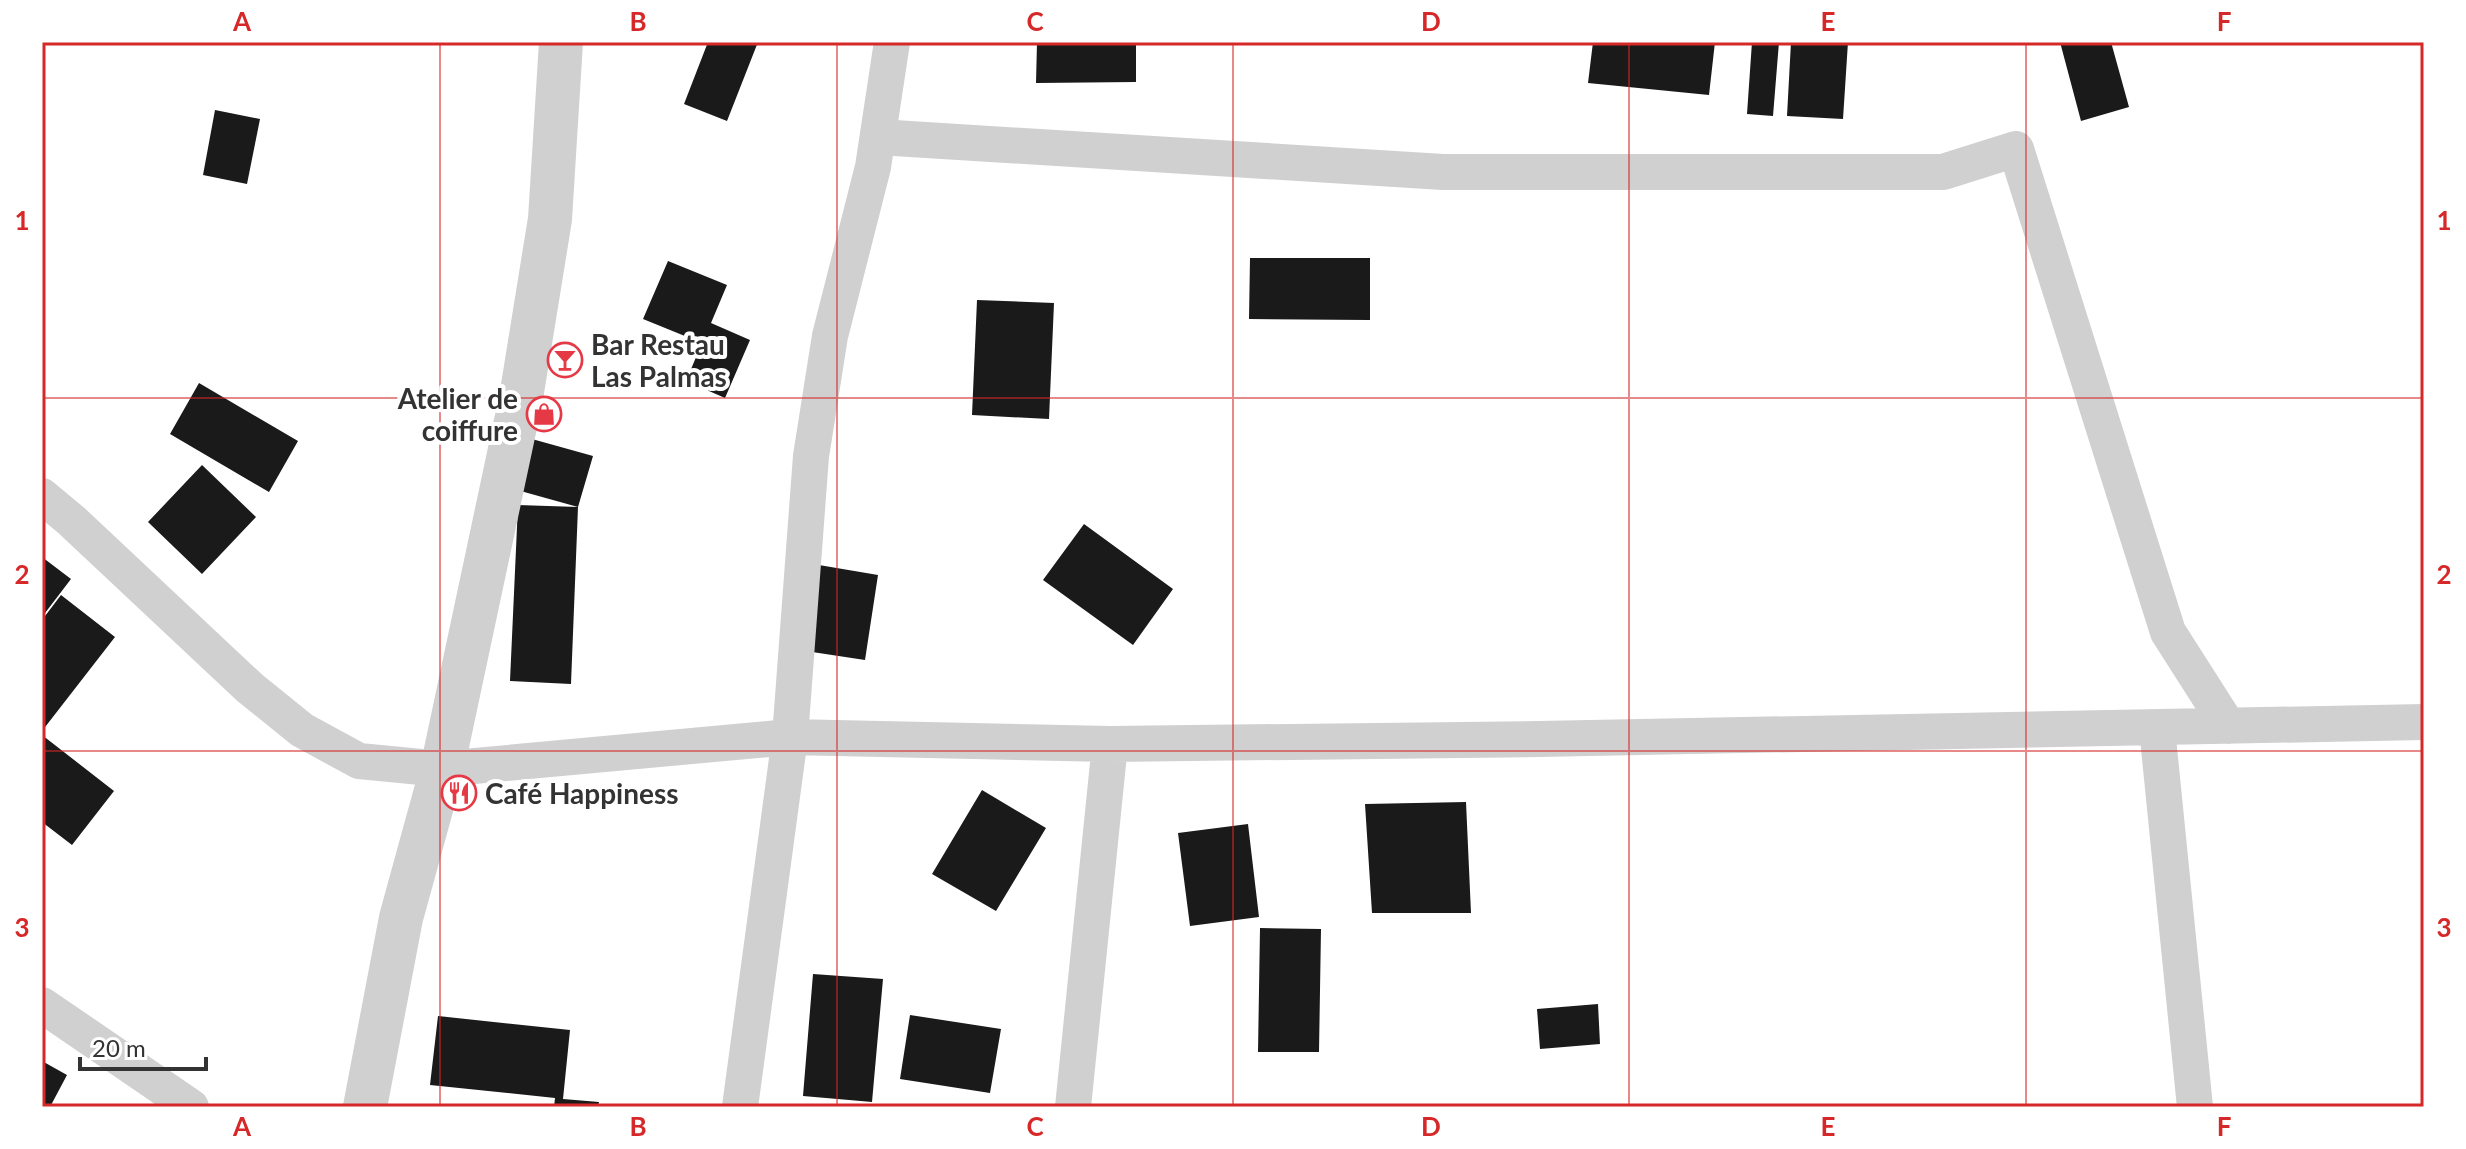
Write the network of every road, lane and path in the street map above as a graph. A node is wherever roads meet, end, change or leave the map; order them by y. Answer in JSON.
{"nodes":[{"id":1,"x":561,"y":42,"type":"edge"},
{"id":2,"x":892,"y":42,"type":"edge"},
{"id":3,"x":878,"y":137,"type":"junction"},
{"id":4,"x":42,"y":496,"type":"edge"},
{"id":5,"x":2424,"y":722,"type":"edge"},
{"id":6,"x":2228,"y":726,"type":"junction"},
{"id":7,"x":2157,"y":728,"type":"junction"},
{"id":8,"x":790,"y":737,"type":"junction"},
{"id":9,"x":1110,"y":744,"type":"junction"},
{"id":10,"x":442,"y":769,"type":"junction"},
{"id":11,"x":42,"y":1005,"type":"edge"},
{"id":12,"x":191,"y":1107,"type":"edge"},
{"id":13,"x":365,"y":1107,"type":"edge"},
{"id":14,"x":740,"y":1107,"type":"edge"},
{"id":15,"x":1073,"y":1107,"type":"edge"},
{"id":16,"x":2195,"y":1107,"type":"edge"}],
"edges":[{"from":1,"to":10,"type":"street"},
{"from":2,"to":3,"type":"street"},
{"from":3,"to":6,"type":"street"},
{"from":3,"to":8,"type":"street"},
{"from":4,"to":10,"type":"street"},
{"from":5,"to":6,"type":"street"},
{"from":6,"to":7,"type":"street"},
{"from":7,"to":9,"type":"street"},
{"from":7,"to":16,"type":"street"},
{"from":8,"to":9,"type":"street"},
{"from":8,"to":10,"type":"street"},
{"from":8,"to":14,"type":"street"},
{"from":9,"to":15,"type":"street"},
{"from":10,"to":13,"type":"street"},
{"from":11,"to":12,"type":"street"}]}
